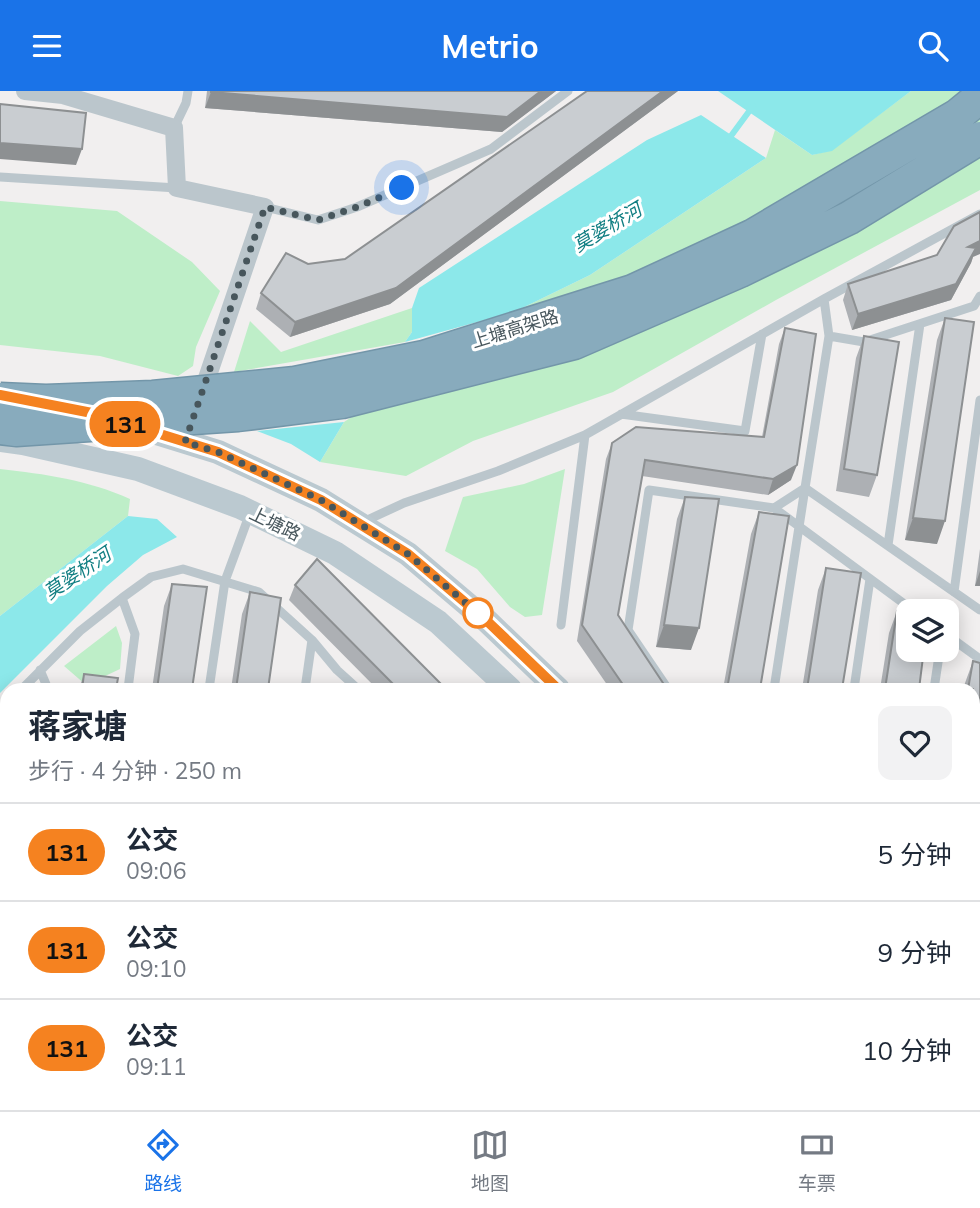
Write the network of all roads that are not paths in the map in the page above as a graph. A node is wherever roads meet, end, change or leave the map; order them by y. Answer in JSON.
{"nodes":[{"id":1,"x":26,"y":91,"type":"edge"},
{"id":2,"x":188,"y":91,"type":"edge"},
{"id":3,"x":568,"y":91,"type":"edge"},
{"id":4,"x":63,"y":93,"type":"edge"},
{"id":5,"x":980,"y":97,"type":"edge"},
{"id":6,"x":174,"y":128,"type":"junction"},
{"id":7,"x":980,"y":138,"type":"edge"},
{"id":8,"x":0,"y":177,"type":"edge"},
{"id":9,"x":177,"y":188,"type":"junction"},
{"id":10,"x":265,"y":207,"type":"junction"},
{"id":11,"x":980,"y":214,"type":"edge"},
{"id":12,"x":980,"y":296,"type":"edge"},
{"id":13,"x":824,"y":299,"type":"junction"},
{"id":14,"x":920,"y":324,"type":"junction"},
{"id":15,"x":762,"y":334,"type":"junction"},
{"id":16,"x":829,"y":336,"type":"junction"},
{"id":17,"x":0,"y":397,"type":"edge"},
{"id":18,"x":980,"y":400,"type":"edge"},
{"id":19,"x":621,"y":414,"type":"junction"},
{"id":20,"x":0,"y":428,"type":"edge"},
{"id":21,"x":585,"y":435,"type":"junction"},
{"id":22,"x":0,"y":440,"type":"edge"},
{"id":23,"x":185,"y":442,"type":"junction"},
{"id":24,"x":805,"y":488,"type":"junction"},
{"id":25,"x":774,"y":508,"type":"junction"},
{"id":26,"x":251,"y":512,"type":"junction"},
{"id":27,"x":359,"y":524,"type":"junction"},
{"id":28,"x":799,"y":527,"type":"junction"},
{"id":29,"x":888,"y":545,"type":"junction"},
{"id":30,"x":870,"y":579,"type":"junction"},
{"id":31,"x":225,"y":581,"type":"junction"},
{"id":32,"x":954,"y":592,"type":"junction"},
{"id":33,"x":122,"y":597,"type":"junction"},
{"id":34,"x":898,"y":599,"type":"edge"},
{"id":35,"x":980,"y":610,"type":"edge"},
{"id":36,"x":561,"y":625,"type":"dead end"},
{"id":37,"x":312,"y":640,"type":"junction"},
{"id":38,"x":959,"y":644,"type":"edge"},
{"id":39,"x":980,"y":659,"type":"edge"},
{"id":40,"x":938,"y":662,"type":"edge"},
{"id":41,"x":40,"y":670,"type":"junction"},
{"id":42,"x":28,"y":683,"type":"edge"},
{"id":43,"x":45,"y":683,"type":"edge"},
{"id":44,"x":129,"y":683,"type":"edge"},
{"id":45,"x":209,"y":683,"type":"edge"},
{"id":46,"x":306,"y":683,"type":"edge"},
{"id":47,"x":351,"y":683,"type":"edge"},
{"id":48,"x":504,"y":683,"type":"edge"},
{"id":49,"x":552,"y":683,"type":"edge"},
{"id":50,"x":664,"y":683,"type":"edge"},
{"id":51,"x":775,"y":683,"type":"edge"},
{"id":52,"x":855,"y":683,"type":"edge"},
{"id":53,"x":935,"y":683,"type":"edge"}],
"edges":[{"from":1,"to":4,"type":"street"},
{"from":2,"to":6,"type":"lane"},
{"from":3,"to":10,"type":"lane"},
{"from":4,"to":6,"type":"street"},
{"from":5,"to":17,"type":"highway","name":"上塘高架路","bridge":true},
{"from":6,"to":9,"type":"street"},
{"from":7,"to":20,"type":"highway","name":"上塘高架路","bridge":true},
{"from":8,"to":9,"type":"lane"},
{"from":9,"to":10,"type":"street"},
{"from":10,"to":23,"type":"street"},
{"from":11,"to":13,"type":"lane"},
{"from":12,"to":14,"type":"lane"},
{"from":13,"to":15,"type":"lane"},
{"from":13,"to":16,"type":"lane"},
{"from":14,"to":16,"type":"lane"},
{"from":14,"to":29,"type":"lane"},
{"from":15,"to":19,"type":"lane"},
{"from":15,"to":19,"type":"lane"},
{"from":16,"to":24,"type":"lane"},
{"from":17,"to":23,"type":"main road"},
{"from":18,"to":32,"type":"lane"},
{"from":19,"to":21,"type":"lane"},
{"from":21,"to":27,"type":"lane"},
{"from":21,"to":36,"type":"lane"},
{"from":22,"to":26,"type":"main road","name":"上塘路"},
{"from":23,"to":27,"type":"main road"},
{"from":24,"to":25,"type":"lane"},
{"from":24,"to":28,"type":"lane"},
{"from":24,"to":29,"type":"lane"},
{"from":25,"to":28,"type":"lane"},
{"from":25,"to":50,"type":"lane"},
{"from":26,"to":31,"type":"lane"},
{"from":26,"to":48,"type":"main road","name":"上塘路"},
{"from":27,"to":49,"type":"main road"},
{"from":28,"to":30,"type":"lane"},
{"from":28,"to":51,"type":"lane"},
{"from":29,"to":32,"type":"lane"},
{"from":30,"to":34,"type":"lane"},
{"from":30,"to":52,"type":"lane"},
{"from":31,"to":33,"type":"lane"},
{"from":31,"to":37,"type":"lane"},
{"from":31,"to":45,"type":"lane"},
{"from":32,"to":35,"type":"lane"},
{"from":33,"to":41,"type":"lane"},
{"from":33,"to":44,"type":"lane"},
{"from":37,"to":46,"type":"lane"},
{"from":37,"to":47,"type":"lane"},
{"from":38,"to":39,"type":"lane"},
{"from":40,"to":53,"type":"lane"},
{"from":41,"to":42,"type":"lane"},
{"from":41,"to":43,"type":"lane"}]}
